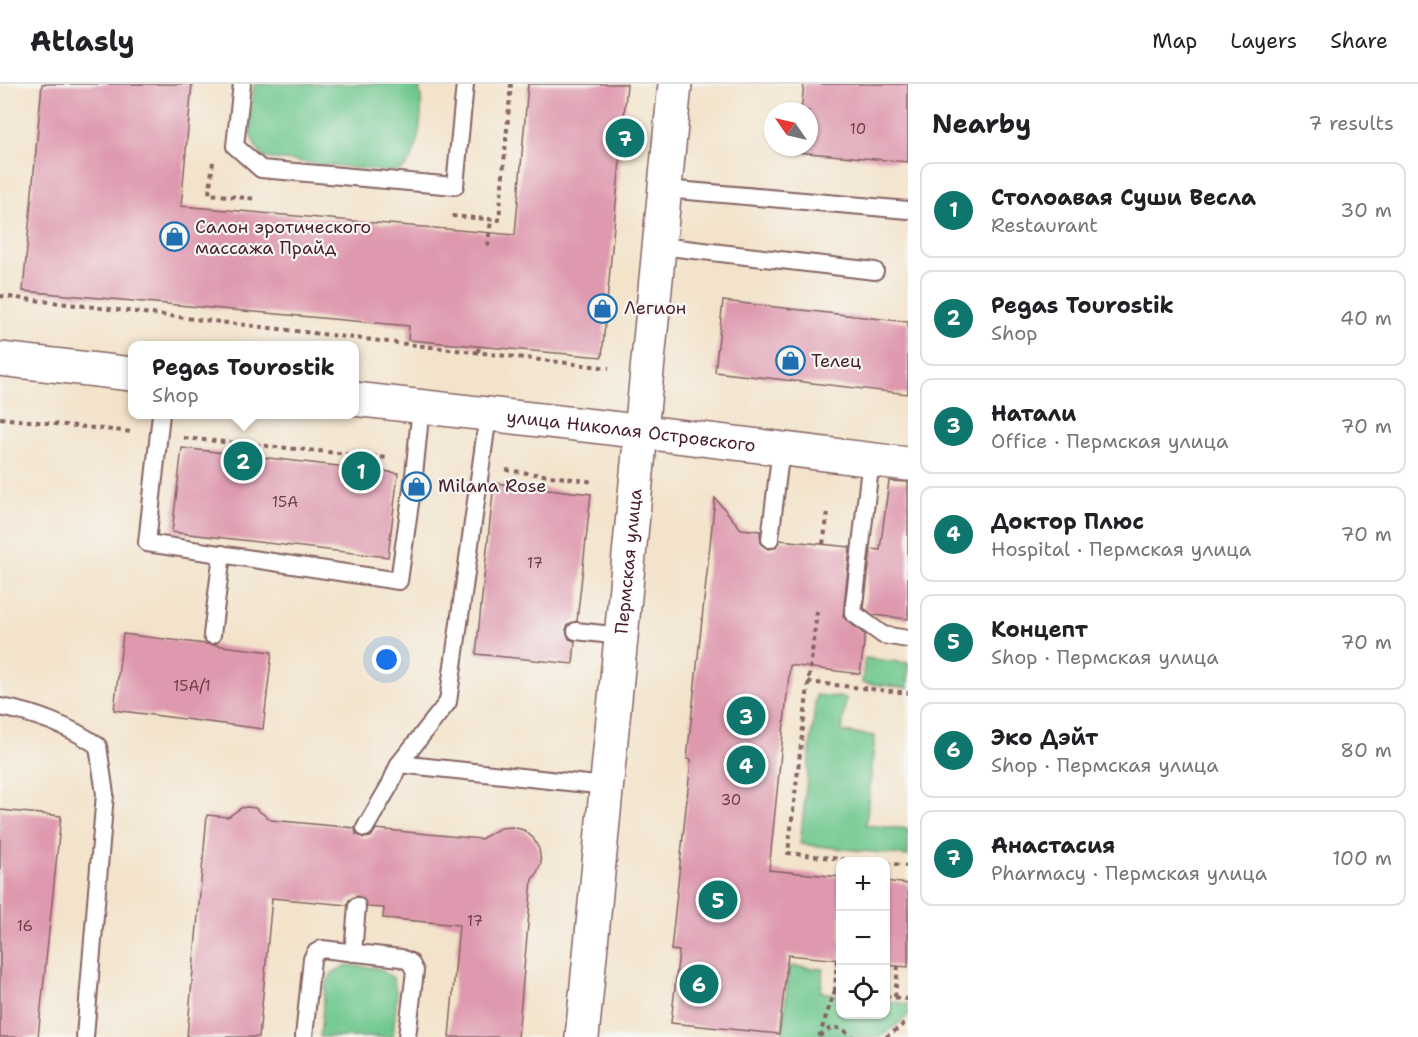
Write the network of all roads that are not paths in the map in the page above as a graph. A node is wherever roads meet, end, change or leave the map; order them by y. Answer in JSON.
{"nodes":[{"id":1,"x":242,"y":84,"type":"edge"},
{"id":2,"x":465,"y":84,"type":"edge"},
{"id":3,"x":675,"y":84,"type":"edge"},
{"id":4,"x":665,"y":189,"type":"junction"},
{"id":5,"x":908,"y":210,"type":"edge"},
{"id":6,"x":660,"y":246,"type":"junction"},
{"id":7,"x":875,"y":271,"type":"dead end"},
{"id":8,"x":0,"y":359,"type":"edge"},
{"id":9,"x":128,"y":374,"type":"edge"},
{"id":10,"x":359,"y":400,"type":"edge"},
{"id":11,"x":421,"y":407,"type":"junction"},
{"id":12,"x":489,"y":414,"type":"junction"},
{"id":13,"x":161,"y":419,"type":"edge"},
{"id":14,"x":642,"y":433,"type":"junction"},
{"id":15,"x":781,"y":448,"type":"junction"},
{"id":16,"x":871,"y":459,"type":"junction"},
{"id":17,"x":908,"y":464,"type":"edge"},
{"id":18,"x":770,"y":539,"type":"dead end"},
{"id":19,"x":222,"y":554,"type":"junction"},
{"id":20,"x":576,"y":631,"type":"dead end"},
{"id":21,"x":212,"y":635,"type":"dead end"},
{"id":22,"x":621,"y":636,"type":"junction"},
{"id":23,"x":908,"y":639,"type":"edge"},
{"id":24,"x":0,"y":707,"type":"edge"},
{"id":25,"x":399,"y":764,"type":"junction"},
{"id":26,"x":606,"y":786,"type":"junction"},
{"id":27,"x":365,"y":828,"type":"dead end"},
{"id":28,"x":357,"y":906,"type":"dead end"},
{"id":29,"x":352,"y":953,"type":"junction"},
{"id":30,"x":86,"y":1037,"type":"edge"},
{"id":31,"x":304,"y":1037,"type":"edge"},
{"id":32,"x":407,"y":1037,"type":"edge"},
{"id":33,"x":582,"y":1037,"type":"edge"}],
"edges":[{"from":1,"to":2,"type":"lane"},
{"from":3,"to":4,"type":"street","name":"Пермская улица"},
{"from":4,"to":5,"type":"lane"},
{"from":4,"to":6,"type":"street","name":"Пермская улица"},
{"from":6,"to":7,"type":"lane"},
{"from":6,"to":14,"type":"street","name":"Пермская улица"},
{"from":8,"to":9,"type":"street"},
{"from":10,"to":11,"type":"street","name":"улица Николая Островского"},
{"from":11,"to":12,"type":"street","name":"улица Николая Островского"},
{"from":11,"to":19,"type":"lane"},
{"from":12,"to":14,"type":"street","name":"улица Николая Островского"},
{"from":12,"to":25,"type":"lane"},
{"from":13,"to":19,"type":"lane"},
{"from":14,"to":15,"type":"street","name":"улица Николая Островского"},
{"from":14,"to":22,"type":"street","name":"Пермская улица"},
{"from":15,"to":16,"type":"street","name":"улица Николая Островского"},
{"from":15,"to":18,"type":"lane"},
{"from":16,"to":17,"type":"street","name":"улица Николая Островского"},
{"from":16,"to":23,"type":"lane"},
{"from":19,"to":21,"type":"lane"},
{"from":20,"to":22,"type":"lane"},
{"from":22,"to":26,"type":"street","name":"Пермская улица"},
{"from":24,"to":30,"type":"lane"},
{"from":25,"to":26,"type":"lane"},
{"from":25,"to":27,"type":"lane"},
{"from":26,"to":33,"type":"street","name":"Пермская улица"},
{"from":28,"to":29,"type":"lane"},
{"from":29,"to":31,"type":"lane"},
{"from":29,"to":32,"type":"lane"}]}
